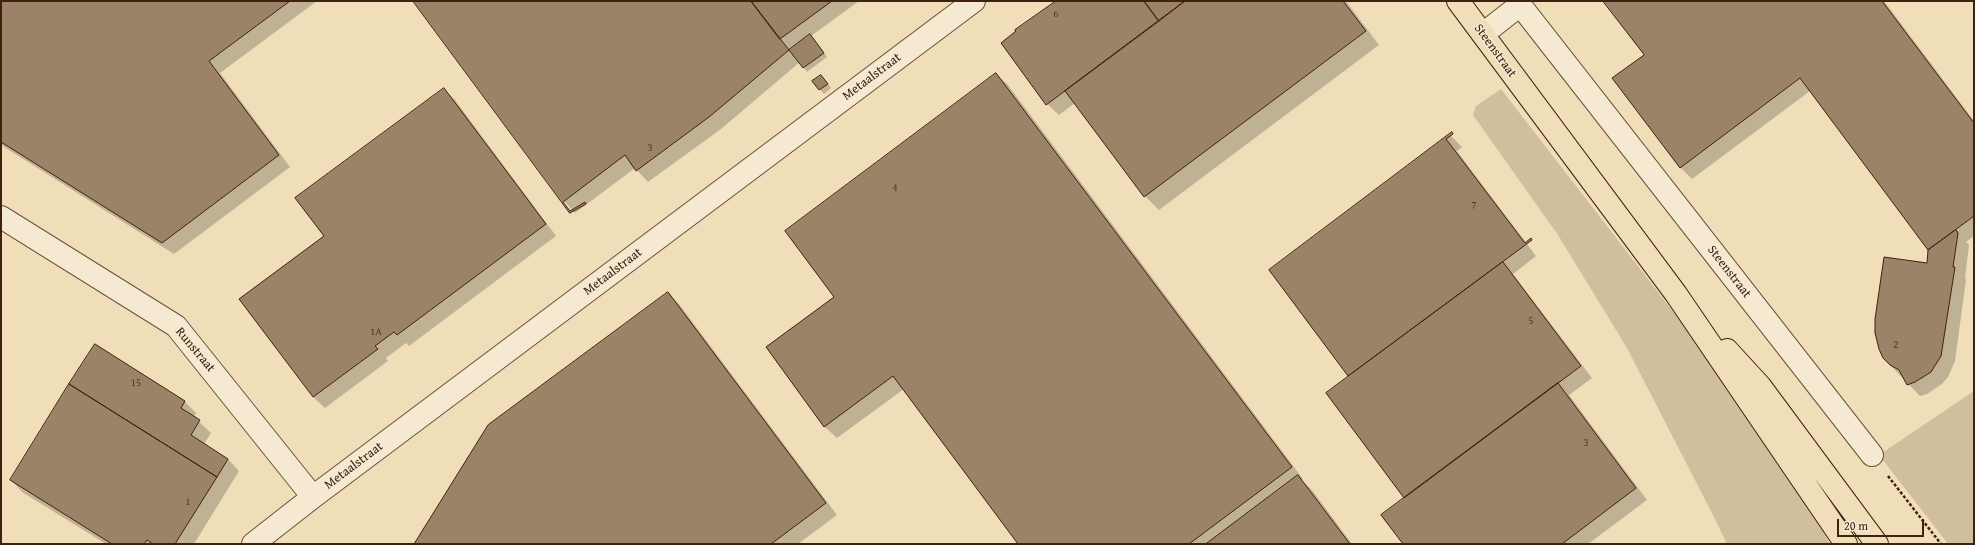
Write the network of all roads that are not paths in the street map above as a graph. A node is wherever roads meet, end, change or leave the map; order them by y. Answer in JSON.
{"nodes":[{"id":1,"x":974,"y":1,"type":"edge"},
{"id":2,"x":1458,"y":1,"type":"edge"},
{"id":3,"x":1519,"y":3,"type":"edge"},
{"id":4,"x":1483,"y":34,"type":"junction"},
{"id":5,"x":1,"y":217,"type":"edge"},
{"id":6,"x":1676,"y":294,"type":"junction"},
{"id":7,"x":1872,"y":455,"type":"road end"},
{"id":8,"x":313,"y":497,"type":"junction"},
{"id":9,"x":253,"y":544,"type":"edge"},
{"id":10,"x":1846,"y":544,"type":"edge"},
{"id":11,"x":1877,"y":544,"type":"edge"}],
"edges":[{"from":1,"to":8,"type":"street","name":"Metaalstraat"},
{"from":2,"to":4,"type":"main road","name":"Steenstraat"},
{"from":3,"to":4,"type":"street"},
{"from":3,"to":7,"type":"street","name":"Steenstraat"},
{"from":4,"to":6,"type":"main road","name":"Steenstraat"},
{"from":5,"to":8,"type":"street","name":"Runstraat"},
{"from":6,"to":10,"type":"main road","name":"Steenstraat"},
{"from":6,"to":11,"type":"main road","name":"Steenstraat"},
{"from":8,"to":9,"type":"street","name":"Metaalstraat"}]}
